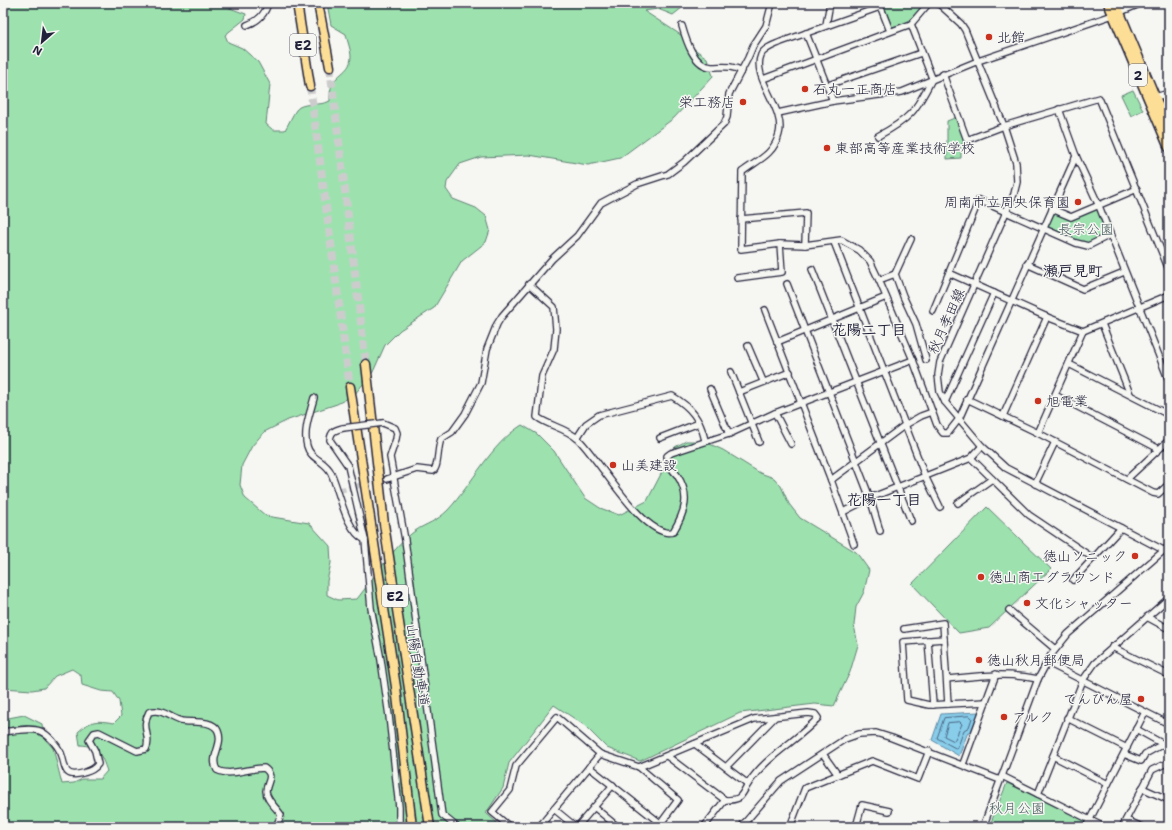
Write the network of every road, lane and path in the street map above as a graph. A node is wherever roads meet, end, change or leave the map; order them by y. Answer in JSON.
{"nodes":[{"id":1,"x":268,"y":3,"type":"edge"},
{"id":2,"x":297,"y":3,"type":"edge"},
{"id":3,"x":318,"y":3,"type":"edge"},
{"id":4,"x":772,"y":3,"type":"edge"},
{"id":5,"x":830,"y":3,"type":"edge"},
{"id":6,"x":929,"y":3,"type":"edge"},
{"id":7,"x":938,"y":3,"type":"edge"},
{"id":8,"x":1108,"y":3,"type":"edge"},
{"id":9,"x":1116,"y":3,"type":"edge"},
{"id":10,"x":1142,"y":3,"type":"edge"},
{"id":11,"x":880,"y":5,"type":"edge"},
{"id":12,"x":1116,"y":14,"type":"junction"},
{"id":13,"x":911,"y":24,"type":"junction"},
{"id":14,"x":826,"y":25,"type":"junction"},
{"id":15,"x":247,"y":26,"type":"dead end"},
{"id":16,"x":682,"y":26,"type":"dead end"},
{"id":17,"x":890,"y":31,"type":"junction"},
{"id":18,"x":806,"y":33,"type":"junction"},
{"id":19,"x":921,"y":53,"type":"junction"},
{"id":20,"x":817,"y":58,"type":"junction"},
{"id":21,"x":978,"y":61,"type":"junction"},
{"id":22,"x":330,"y":67,"type":"tunnel mouth"},
{"id":23,"x":742,"y":71,"type":"junction"},
{"id":24,"x":943,"y":74,"type":"junction"},
{"id":25,"x":932,"y":78,"type":"junction"},
{"id":26,"x":763,"y":79,"type":"junction"},
{"id":27,"x":828,"y":85,"type":"junction"},
{"id":28,"x":310,"y":86,"type":"tunnel mouth"},
{"id":29,"x":1169,"y":93,"type":"edge"},
{"id":30,"x":1155,"y":97,"type":"junction"},
{"id":31,"x":833,"y":101,"type":"junction"},
{"id":32,"x":1059,"y":109,"type":"junction"},
{"id":33,"x":778,"y":113,"type":"junction"},
{"id":34,"x":1004,"y":126,"type":"junction"},
{"id":35,"x":1169,"y":130,"type":"edge"},
{"id":36,"x":878,"y":136,"type":"dead end"},
{"id":37,"x":1169,"y":148,"type":"edge"},
{"id":38,"x":1076,"y":156,"type":"junction"},
{"id":39,"x":1137,"y":189,"type":"junction"},
{"id":40,"x":1099,"y":206,"type":"junction"},
{"id":41,"x":1052,"y":209,"type":"junction"},
{"id":42,"x":1007,"y":212,"type":"junction"},
{"id":43,"x":741,"y":219,"type":"junction"},
{"id":44,"x":1044,"y":228,"type":"junction"},
{"id":45,"x":1110,"y":235,"type":"junction"},
{"id":46,"x":911,"y":239,"type":"dead end"},
{"id":47,"x":834,"y":242,"type":"junction"},
{"id":48,"x":780,"y":244,"type":"junction"},
{"id":49,"x":805,"y":245,"type":"junction"},
{"id":50,"x":1027,"y":264,"type":"junction"},
{"id":51,"x":812,"y":269,"type":"dead end"},
{"id":52,"x":1169,"y":270,"type":"edge"},
{"id":53,"x":949,"y":272,"type":"junction"},
{"id":54,"x":1124,"y":272,"type":"junction"},
{"id":55,"x":895,"y":274,"type":"junction"},
{"id":56,"x":737,"y":278,"type":"dead end"},
{"id":57,"x":879,"y":280,"type":"junction"},
{"id":58,"x":529,"y":284,"type":"junction"},
{"id":59,"x":787,"y":284,"type":"dead end"},
{"id":60,"x":976,"y":284,"type":"junction"},
{"id":61,"x":994,"y":293,"type":"junction"},
{"id":62,"x":1169,"y":295,"type":"edge"},
{"id":63,"x":886,"y":297,"type":"junction"},
{"id":64,"x":1011,"y":300,"type":"junction"},
{"id":65,"x":859,"y":308,"type":"junction"},
{"id":66,"x":1140,"y":309,"type":"junction"},
{"id":67,"x":765,"y":310,"type":"dead end"},
{"id":68,"x":933,"y":311,"type":"dead end"},
{"id":69,"x":1047,"y":317,"type":"junction"},
{"id":70,"x":832,"y":319,"type":"junction"},
{"id":71,"x":1102,"y":324,"type":"junction"},
{"id":72,"x":804,"y":329,"type":"junction"},
{"id":73,"x":1084,"y":331,"type":"junction"},
{"id":74,"x":777,"y":342,"type":"junction"},
{"id":75,"x":748,"y":346,"type":"dead end"},
{"id":76,"x":913,"y":360,"type":"junction"},
{"id":77,"x":926,"y":360,"type":"dead end"},
{"id":78,"x":366,"y":364,"type":"tunnel mouth"},
{"id":79,"x":1069,"y":364,"type":"junction"},
{"id":80,"x":884,"y":371,"type":"junction"},
{"id":81,"x":731,"y":372,"type":"dead end"},
{"id":82,"x":790,"y":372,"type":"junction"},
{"id":83,"x":763,"y":381,"type":"junction"},
{"id":84,"x":856,"y":381,"type":"junction"},
{"id":85,"x":1169,"y":381,"type":"edge"},
{"id":86,"x":350,"y":387,"type":"tunnel mouth"},
{"id":87,"x":710,"y":389,"type":"dead end"},
{"id":88,"x":739,"y":392,"type":"junction"},
{"id":89,"x":829,"y":393,"type":"junction"},
{"id":90,"x":1130,"y":394,"type":"junction"},
{"id":91,"x":1055,"y":395,"type":"junction"},
{"id":92,"x":314,"y":398,"type":"dead end"},
{"id":93,"x":967,"y":399,"type":"junction"},
{"id":94,"x":945,"y":402,"type":"junction"},
{"id":95,"x":802,"y":403,"type":"junction"},
{"id":96,"x":932,"y":412,"type":"junction"},
{"id":97,"x":776,"y":413,"type":"junction"},
{"id":98,"x":1169,"y":414,"type":"edge"},
{"id":99,"x":1003,"y":416,"type":"junction"},
{"id":100,"x":959,"y":419,"type":"junction"},
{"id":101,"x":699,"y":423,"type":"junction"},
{"id":102,"x":752,"y":423,"type":"junction"},
{"id":103,"x":905,"y":425,"type":"junction"},
{"id":104,"x":1038,"y":433,"type":"junction"},
{"id":105,"x":729,"y":434,"type":"junction"},
{"id":106,"x":577,"y":438,"type":"junction"},
{"id":107,"x":660,"y":438,"type":"dead end"},
{"id":108,"x":705,"y":440,"type":"junction"},
{"id":109,"x":1169,"y":440,"type":"edge"},
{"id":110,"x":759,"y":442,"type":"dead end"},
{"id":111,"x":1055,"y":442,"type":"junction"},
{"id":112,"x":791,"y":444,"type":"dead end"},
{"id":113,"x":881,"y":444,"type":"junction"},
{"id":114,"x":982,"y":446,"type":"junction"},
{"id":115,"x":1159,"y":449,"type":"junction"},
{"id":116,"x":971,"y":458,"type":"junction"},
{"id":117,"x":856,"y":462,"type":"junction"},
{"id":118,"x":925,"y":476,"type":"junction"},
{"id":119,"x":390,"y":478,"type":"junction"},
{"id":120,"x":992,"y":479,"type":"junction"},
{"id":121,"x":1127,"y":479,"type":"junction"},
{"id":122,"x":831,"y":480,"type":"junction"},
{"id":123,"x":1035,"y":484,"type":"junction"},
{"id":124,"x":1169,"y":484,"type":"edge"},
{"id":125,"x":898,"y":488,"type":"junction"},
{"id":126,"x":870,"y":498,"type":"junction"},
{"id":127,"x":958,"y":503,"type":"dead end"},
{"id":128,"x":940,"y":507,"type":"dead end"},
{"id":129,"x":843,"y":512,"type":"junction"},
{"id":130,"x":911,"y":520,"type":"dead end"},
{"id":131,"x":1121,"y":528,"type":"junction"},
{"id":132,"x":880,"y":531,"type":"dead end"},
{"id":133,"x":365,"y":540,"type":"junction"},
{"id":134,"x":854,"y":544,"type":"dead end"},
{"id":135,"x":1169,"y":546,"type":"edge"},
{"id":136,"x":1166,"y":551,"type":"edge"},
{"id":137,"x":1093,"y":558,"type":"junction"},
{"id":138,"x":1073,"y":580,"type":"dead end"},
{"id":139,"x":1169,"y":598,"type":"edge"},
{"id":140,"x":1008,"y":610,"type":"dead end"},
{"id":141,"x":1147,"y":617,"type":"junction"},
{"id":142,"x":904,"y":629,"type":"dead end"},
{"id":143,"x":1169,"y":629,"type":"edge"},
{"id":144,"x":944,"y":639,"type":"junction"},
{"id":145,"x":928,"y":640,"type":"junction"},
{"id":146,"x":1112,"y":647,"type":"junction"},
{"id":147,"x":1055,"y":649,"type":"junction"},
{"id":148,"x":1046,"y":662,"type":"junction"},
{"id":149,"x":996,"y":674,"type":"junction"},
{"id":150,"x":1169,"y":675,"type":"edge"},
{"id":151,"x":947,"y":679,"type":"junction"},
{"id":152,"x":1038,"y":679,"type":"junction"},
{"id":153,"x":1083,"y":680,"type":"junction"},
{"id":154,"x":986,"y":702,"type":"junction"},
{"id":155,"x":948,"y":704,"type":"junction"},
{"id":156,"x":933,"y":705,"type":"junction"},
{"id":157,"x":1145,"y":712,"type":"junction"},
{"id":158,"x":776,"y":717,"type":"junction"},
{"id":159,"x":1067,"y":718,"type":"junction"},
{"id":160,"x":1169,"y":724,"type":"edge"},
{"id":161,"x":1136,"y":729,"type":"junction"},
{"id":162,"x":3,"y":732,"type":"edge"},
{"id":163,"x":695,"y":744,"type":"junction"},
{"id":164,"x":1127,"y":748,"type":"junction"},
{"id":165,"x":929,"y":751,"type":"junction"},
{"id":166,"x":600,"y":754,"type":"junction"},
{"id":167,"x":823,"y":754,"type":"junction"},
{"id":168,"x":1124,"y":754,"type":"junction"},
{"id":169,"x":667,"y":756,"type":"junction"},
{"id":170,"x":1053,"y":756,"type":"junction"},
{"id":171,"x":1169,"y":762,"type":"edge"},
{"id":172,"x":963,"y":764,"type":"junction"},
{"id":173,"x":726,"y":766,"type":"junction"},
{"id":174,"x":589,"y":767,"type":"junction"},
{"id":175,"x":639,"y":767,"type":"junction"},
{"id":176,"x":838,"y":775,"type":"junction"},
{"id":177,"x":1001,"y":778,"type":"junction"},
{"id":178,"x":748,"y":784,"type":"junction"},
{"id":179,"x":1108,"y":784,"type":"junction"},
{"id":180,"x":613,"y":785,"type":"junction"},
{"id":181,"x":1142,"y":788,"type":"junction"},
{"id":182,"x":1038,"y":794,"type":"junction"},
{"id":183,"x":725,"y":800,"type":"junction"},
{"id":184,"x":1169,"y":800,"type":"edge"},
{"id":185,"x":594,"y":807,"type":"junction"},
{"id":186,"x":554,"y":809,"type":"junction"},
{"id":187,"x":889,"y":810,"type":"dead end"},
{"id":188,"x":1090,"y":820,"type":"junction"},
{"id":189,"x":1126,"y":820,"type":"junction"},
{"id":190,"x":663,"y":825,"type":"edge"},
{"id":191,"x":745,"y":826,"type":"edge"},
{"id":192,"x":276,"y":827,"type":"edge"},
{"id":193,"x":399,"y":827,"type":"edge"},
{"id":194,"x":412,"y":827,"type":"edge"},
{"id":195,"x":430,"y":827,"type":"edge"},
{"id":196,"x":457,"y":827,"type":"edge"},
{"id":197,"x":510,"y":827,"type":"edge"},
{"id":198,"x":539,"y":827,"type":"edge"},
{"id":199,"x":576,"y":827,"type":"edge"},
{"id":200,"x":618,"y":827,"type":"edge"},
{"id":201,"x":704,"y":827,"type":"edge"},
{"id":202,"x":790,"y":827,"type":"edge"},
{"id":203,"x":856,"y":827,"type":"edge"},
{"id":204,"x":983,"y":827,"type":"edge"},
{"id":205,"x":1086,"y":827,"type":"edge"},
{"id":206,"x":1104,"y":827,"type":"edge"},
{"id":207,"x":1122,"y":827,"type":"edge"},
{"id":208,"x":1142,"y":827,"type":"edge"}],
"edges":[{"from":1,"to":15,"type":"street"},
{"from":2,"to":28,"type":"highway","number":"E2"},
{"from":3,"to":22,"type":"highway","number":"E2"},
{"from":4,"to":23,"type":"street"},
{"from":5,"to":14,"type":"street"},
{"from":6,"to":13,"type":"street"},
{"from":7,"to":21,"type":"street","name":"秋月孝田線"},
{"from":8,"to":12,"type":"highway","number":"2"},
{"from":9,"to":12,"type":"highway","number":"2"},
{"from":10,"to":12,"type":"street"},
{"from":11,"to":14,"type":"street"},
{"from":11,"to":17,"type":"street"},
{"from":12,"to":21,"type":"street"},
{"from":12,"to":30,"type":"highway","number":"2"},
{"from":12,"to":37,"type":"highway","number":"2"},
{"from":13,"to":17,"type":"street"},
{"from":13,"to":19,"type":"street"},
{"from":14,"to":18,"type":"street"},
{"from":16,"to":23,"type":"street"},
{"from":17,"to":20,"type":"street"},
{"from":18,"to":20,"type":"street"},
{"from":18,"to":26,"type":"street"},
{"from":19,"to":25,"type":"street"},
{"from":19,"to":27,"type":"street"},
{"from":20,"to":26,"type":"street"},
{"from":20,"to":27,"type":"street"},
{"from":21,"to":24,"type":"street"},
{"from":21,"to":34,"type":"street","name":"秋月孝田線"},
{"from":23,"to":58,"type":"street"},
{"from":24,"to":25,"type":"street"},
{"from":24,"to":34,"type":"street"},
{"from":25,"to":31,"type":"street"},
{"from":25,"to":36,"type":"street"},
{"from":26,"to":33,"type":"street"},
{"from":27,"to":31,"type":"street"},
{"from":29,"to":30,"type":"street"},
{"from":30,"to":35,"type":"highway","number":"2"},
{"from":31,"to":33,"type":"street"},
{"from":32,"to":34,"type":"street"},
{"from":32,"to":38,"type":"street"},
{"from":32,"to":39,"type":"street"},
{"from":33,"to":43,"type":"street"},
{"from":34,"to":42,"type":"street","name":"秋月孝田線"},
{"from":38,"to":40,"type":"street"},
{"from":38,"to":41,"type":"street"},
{"from":39,"to":40,"type":"street"},
{"from":39,"to":52,"type":"street"},
{"from":40,"to":41,"type":"street"},
{"from":40,"to":45,"type":"street"},
{"from":41,"to":44,"type":"street"},
{"from":42,"to":44,"type":"street"},
{"from":42,"to":53,"type":"street"},
{"from":42,"to":60,"type":"street","name":"秋月孝田線"},
{"from":43,"to":48,"type":"street"},
{"from":43,"to":49,"type":"street"},
{"from":44,"to":45,"type":"street"},
{"from":44,"to":50,"type":"street"},
{"from":45,"to":54,"type":"street"},
{"from":46,"to":55,"type":"street"},
{"from":47,"to":49,"type":"street"},
{"from":47,"to":57,"type":"street"},
{"from":47,"to":65,"type":"street"},
{"from":48,"to":49,"type":"street"},
{"from":48,"to":56,"type":"street"},
{"from":50,"to":54,"type":"street"},
{"from":50,"to":64,"type":"street"},
{"from":51,"to":70,"type":"street"},
{"from":53,"to":60,"type":"street"},
{"from":53,"to":68,"type":"street"},
{"from":54,"to":66,"type":"street"},
{"from":55,"to":57,"type":"street"},
{"from":55,"to":77,"type":"street"},
{"from":57,"to":63,"type":"street"},
{"from":58,"to":106,"type":"street"},
{"from":58,"to":119,"type":"street"},
{"from":59,"to":72,"type":"street"},
{"from":60,"to":61,"type":"street"},
{"from":60,"to":94,"type":"street","name":"秋月孝田線"},
{"from":61,"to":64,"type":"street"},
{"from":61,"to":94,"type":"street"},
{"from":62,"to":66,"type":"street"},
{"from":63,"to":65,"type":"street"},
{"from":63,"to":76,"type":"street"},
{"from":64,"to":69,"type":"street"},
{"from":64,"to":93,"type":"street"},
{"from":65,"to":70,"type":"street"},
{"from":65,"to":80,"type":"street"},
{"from":66,"to":71,"type":"street"},
{"from":66,"to":85,"type":"street"},
{"from":67,"to":74,"type":"street"},
{"from":69,"to":73,"type":"street"},
{"from":69,"to":99,"type":"street"},
{"from":70,"to":72,"type":"street"},
{"from":70,"to":84,"type":"street"},
{"from":71,"to":73,"type":"street"},
{"from":71,"to":90,"type":"street"},
{"from":72,"to":74,"type":"street"},
{"from":72,"to":89,"type":"street"},
{"from":73,"to":79,"type":"street"},
{"from":74,"to":82,"type":"street"},
{"from":75,"to":83,"type":"street"},
{"from":76,"to":80,"type":"street"},
{"from":76,"to":96,"type":"street"},
{"from":78,"to":195,"type":"highway","name":"山陽自動車道","number":"E2"},
{"from":79,"to":90,"type":"street"},
{"from":79,"to":91,"type":"street"},
{"from":80,"to":84,"type":"street"},
{"from":80,"to":103,"type":"street"},
{"from":81,"to":88,"type":"street"},
{"from":82,"to":83,"type":"street"},
{"from":82,"to":95,"type":"street"},
{"from":83,"to":88,"type":"street"},
{"from":84,"to":89,"type":"street"},
{"from":84,"to":113,"type":"street"},
{"from":86,"to":194,"type":"highway","name":"山陽自動車道","number":"E2"},
{"from":87,"to":105,"type":"street"},
{"from":88,"to":102,"type":"street"},
{"from":89,"to":95,"type":"street"},
{"from":89,"to":117,"type":"street"},
{"from":90,"to":98,"type":"street"},
{"from":91,"to":104,"type":"street"},
{"from":91,"to":115,"type":"street"},
{"from":92,"to":133,"type":"street"},
{"from":93,"to":99,"type":"street"},
{"from":93,"to":100,"type":"street"},
{"from":94,"to":100,"type":"street","name":"秋月孝田線"},
{"from":95,"to":97,"type":"street"},
{"from":95,"to":122,"type":"street"},
{"from":96,"to":100,"type":"street"},
{"from":96,"to":103,"type":"street"},
{"from":97,"to":102,"type":"street"},
{"from":97,"to":112,"type":"street"},
{"from":99,"to":104,"type":"street"},
{"from":100,"to":114,"type":"street","name":"秋月孝田線"},
{"from":101,"to":106,"type":"street"},
{"from":101,"to":107,"type":"street"},
{"from":101,"to":108,"type":"street"},
{"from":102,"to":105,"type":"street"},
{"from":102,"to":110,"type":"street"},
{"from":103,"to":113,"type":"street"},
{"from":103,"to":118,"type":"street"},
{"from":104,"to":111,"type":"street"},
{"from":105,"to":108,"type":"street"},
{"from":106,"to":108,"type":"street"},
{"from":109,"to":115,"type":"street"},
{"from":111,"to":121,"type":"street"},
{"from":111,"to":123,"type":"street"},
{"from":113,"to":117,"type":"street"},
{"from":113,"to":125,"type":"street"},
{"from":114,"to":116,"type":"street"},
{"from":114,"to":123,"type":"street","name":"秋月孝田線"},
{"from":115,"to":121,"type":"street"},
{"from":116,"to":118,"type":"street"},
{"from":116,"to":120,"type":"street"},
{"from":117,"to":122,"type":"street"},
{"from":117,"to":126,"type":"street"},
{"from":118,"to":125,"type":"street"},
{"from":118,"to":128,"type":"street"},
{"from":119,"to":133,"type":"street","bridge":true},
{"from":119,"to":196,"type":"street"},
{"from":120,"to":127,"type":"street"},
{"from":120,"to":137,"type":"street"},
{"from":121,"to":124,"type":"street"},
{"from":122,"to":129,"type":"street"},
{"from":123,"to":131,"type":"street","name":"秋月孝田線"},
{"from":125,"to":126,"type":"street"},
{"from":125,"to":130,"type":"street"},
{"from":126,"to":129,"type":"street"},
{"from":126,"to":132,"type":"street"},
{"from":129,"to":134,"type":"street"},
{"from":131,"to":136,"type":"street","name":"秋月孝田線"},
{"from":131,"to":137,"type":"street"},
{"from":133,"to":193,"type":"street"},
{"from":135,"to":136,"type":"street"},
{"from":136,"to":147,"type":"street"},
{"from":137,"to":138,"type":"street"},
{"from":139,"to":141,"type":"street"},
{"from":140,"to":147,"type":"street"},
{"from":141,"to":143,"type":"street"},
{"from":141,"to":146,"type":"street"},
{"from":142,"to":144,"type":"street"},
{"from":144,"to":145,"type":"street"},
{"from":144,"to":151,"type":"street"},
{"from":145,"to":156,"type":"street"},
{"from":145,"to":156,"type":"street"},
{"from":146,"to":150,"type":"street"},
{"from":146,"to":153,"type":"street"},
{"from":147,"to":148,"type":"street"},
{"from":148,"to":152,"type":"street"},
{"from":148,"to":153,"type":"street"},
{"from":149,"to":151,"type":"street"},
{"from":149,"to":152,"type":"street"},
{"from":149,"to":154,"type":"street"},
{"from":151,"to":155,"type":"street"},
{"from":152,"to":177,"type":"street"},
{"from":153,"to":157,"type":"street"},
{"from":153,"to":159,"type":"street"},
{"from":154,"to":155,"type":"street"},
{"from":154,"to":172,"type":"street"},
{"from":155,"to":156,"type":"street"},
{"from":157,"to":160,"type":"street"},
{"from":157,"to":161,"type":"street"},
{"from":158,"to":163,"type":"street"},
{"from":158,"to":173,"type":"street"},
{"from":158,"to":178,"type":"street"},
{"from":159,"to":164,"type":"street"},
{"from":159,"to":170,"type":"street"},
{"from":161,"to":164,"type":"street"},
{"from":161,"to":168,"type":"street"},
{"from":162,"to":192,"type":"street"},
{"from":163,"to":169,"type":"street"},
{"from":163,"to":173,"type":"street"},
{"from":164,"to":168,"type":"street"},
{"from":165,"to":167,"type":"street"},
{"from":165,"to":172,"type":"street"},
{"from":165,"to":176,"type":"street"},
{"from":166,"to":174,"type":"street"},
{"from":166,"to":175,"type":"street"},
{"from":166,"to":197,"type":"street"},
{"from":167,"to":176,"type":"street"},
{"from":167,"to":191,"type":"street"},
{"from":168,"to":179,"type":"street"},
{"from":169,"to":175,"type":"street"},
{"from":169,"to":183,"type":"street"},
{"from":170,"to":179,"type":"street"},
{"from":170,"to":182,"type":"street"},
{"from":171,"to":181,"type":"street"},
{"from":172,"to":177,"type":"street"},
{"from":173,"to":178,"type":"street"},
{"from":174,"to":180,"type":"street"},
{"from":174,"to":186,"type":"street"},
{"from":175,"to":190,"type":"street"},
{"from":176,"to":202,"type":"street"},
{"from":177,"to":182,"type":"street"},
{"from":177,"to":204,"type":"street"},
{"from":178,"to":183,"type":"street"},
{"from":179,"to":188,"type":"street"},
{"from":180,"to":185,"type":"street"},
{"from":180,"to":190,"type":"street"},
{"from":181,"to":184,"type":"street"},
{"from":181,"to":189,"type":"street"},
{"from":182,"to":188,"type":"street"},
{"from":183,"to":201,"type":"street"},
{"from":185,"to":199,"type":"street"},
{"from":185,"to":200,"type":"street"},
{"from":186,"to":198,"type":"street"},
{"from":186,"to":199,"type":"street"},
{"from":187,"to":203,"type":"street"},
{"from":188,"to":205,"type":"street"},
{"from":188,"to":206,"type":"street"},
{"from":189,"to":207,"type":"street"},
{"from":189,"to":208,"type":"street"}]}
